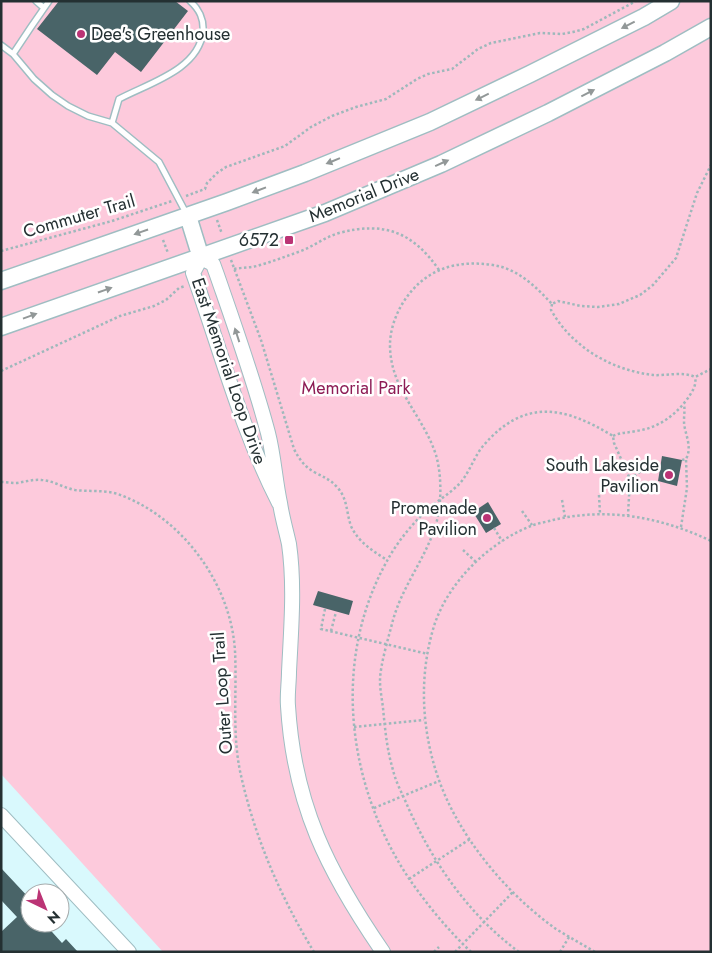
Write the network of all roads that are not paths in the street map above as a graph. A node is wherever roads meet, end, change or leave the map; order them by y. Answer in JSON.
{"nodes":[{"id":1,"x":36,"y":1,"type":"edge"},
{"id":2,"x":50,"y":1,"type":"edge"},
{"id":3,"x":190,"y":1,"type":"edge"},
{"id":4,"x":671,"y":1,"type":"edge"},
{"id":5,"x":44,"y":8,"type":"junction"},
{"id":6,"x":711,"y":27,"type":"edge"},
{"id":7,"x":1,"y":45,"type":"edge"},
{"id":8,"x":13,"y":54,"type":"junction"},
{"id":9,"x":112,"y":123,"type":"junction"},
{"id":10,"x":188,"y":216,"type":"junction"},
{"id":11,"x":201,"y":258,"type":"junction"},
{"id":12,"x":1,"y":282,"type":"edge"},
{"id":13,"x":1,"y":327,"type":"edge"},
{"id":14,"x":280,"y":503,"type":"junction"},
{"id":15,"x":1,"y":816,"type":"edge"},
{"id":16,"x":129,"y":952,"type":"edge"},
{"id":17,"x":383,"y":952,"type":"edge"}],
"edges":[{"from":1,"to":5,"type":"lane"},
{"from":2,"to":5,"type":"lane"},
{"from":3,"to":9,"type":"lane"},
{"from":4,"to":10,"type":"main road","one_way":true},
{"from":5,"to":8,"type":"lane"},
{"from":11,"to":6,"type":"main road","name":"Memorial Drive","one_way":true},
{"from":7,"to":8,"type":"lane"},
{"from":8,"to":9,"type":"lane"},
{"from":9,"to":10,"type":"lane"},
{"from":10,"to":11,"type":"main road"},
{"from":10,"to":12,"type":"main road","one_way":true},
{"from":13,"to":11,"type":"main road","name":"Memorial Drive","one_way":true},
{"from":14,"to":11,"type":"street","name":"East Memorial Loop Drive","one_way":true},
{"from":11,"to":14,"type":"street","name":"East Memorial Loop Drive"},
{"from":14,"to":17,"type":"street","name":"East Memorial Loop Drive"},
{"from":15,"to":16,"type":"street"}]}
